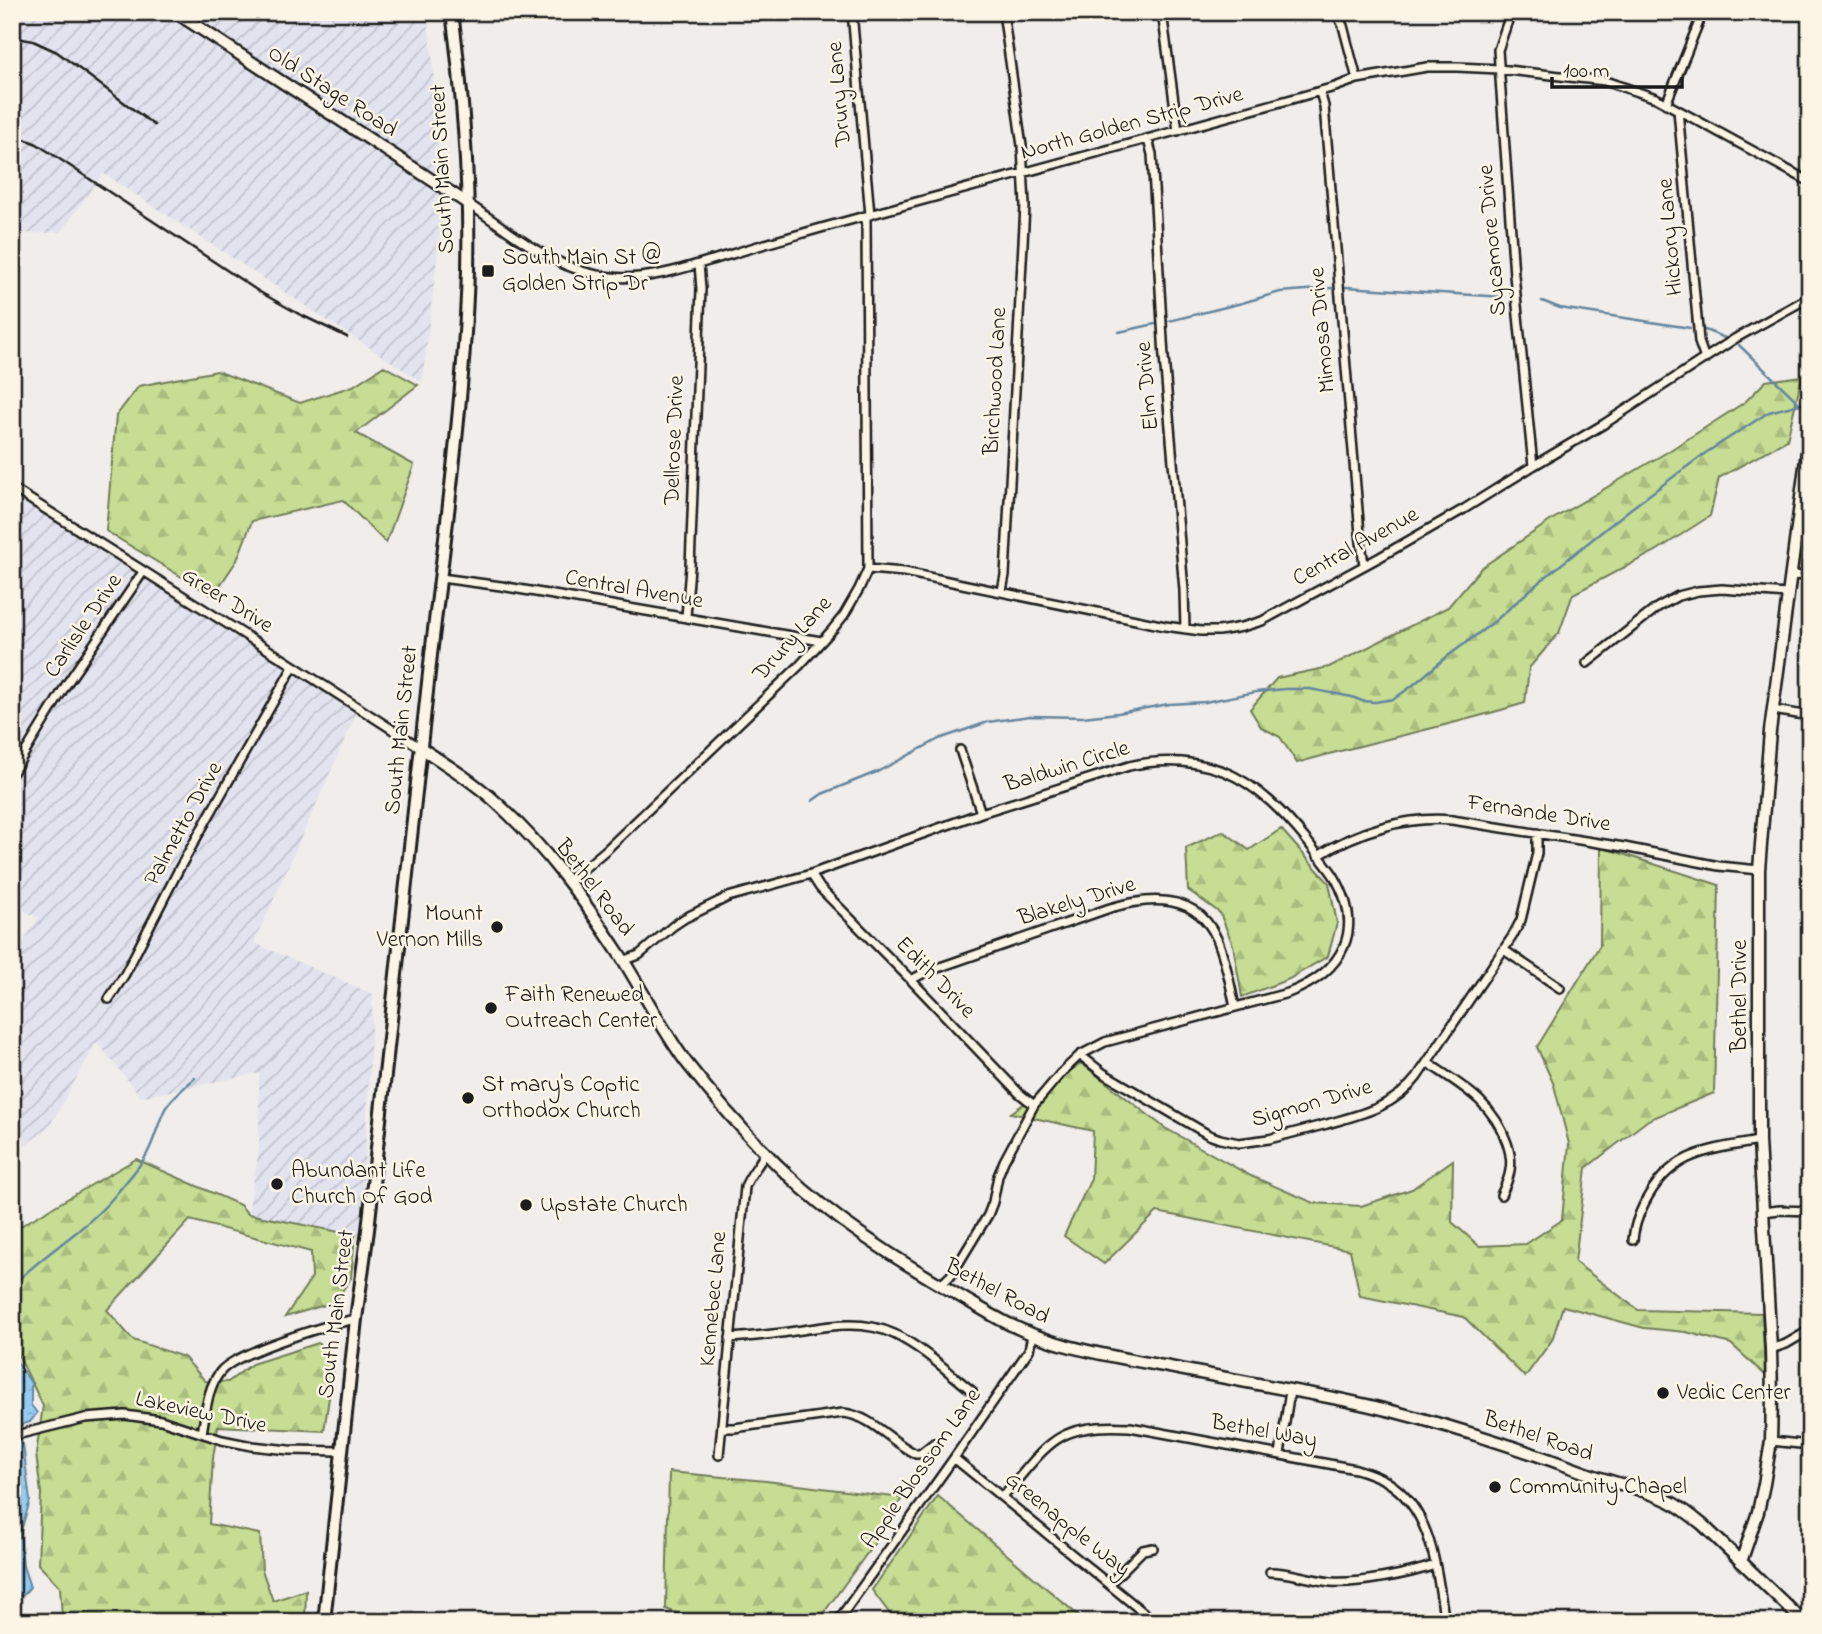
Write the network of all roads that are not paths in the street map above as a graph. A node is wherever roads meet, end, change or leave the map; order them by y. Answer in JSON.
{"nodes":[{"id":1,"x":175,"y":12,"type":"edge"},
{"id":2,"x":452,"y":12,"type":"edge"},
{"id":3,"x":852,"y":12,"type":"edge"},
{"id":4,"x":1003,"y":12,"type":"edge"},
{"id":5,"x":1162,"y":12,"type":"edge"},
{"id":6,"x":1336,"y":12,"type":"edge"},
{"id":7,"x":1511,"y":12,"type":"edge"},
{"id":8,"x":1703,"y":12,"type":"edge"},
{"id":9,"x":1499,"y":69,"type":"junction"},
{"id":10,"x":1357,"y":79,"type":"junction"},
{"id":11,"x":1320,"y":92,"type":"junction"},
{"id":12,"x":1667,"y":104,"type":"junction"},
{"id":13,"x":1678,"y":110,"type":"junction"},
{"id":14,"x":1178,"y":131,"type":"junction"},
{"id":15,"x":1148,"y":140,"type":"junction"},
{"id":16,"x":1025,"y":173,"type":"junction"},
{"id":17,"x":1810,"y":182,"type":"edge"},
{"id":18,"x":467,"y":203,"type":"junction"},
{"id":19,"x":868,"y":215,"type":"junction"},
{"id":20,"x":699,"y":264,"type":"junction"},
{"id":21,"x":1810,"y":297,"type":"edge"},
{"id":22,"x":1705,"y":359,"type":"junction"},
{"id":23,"x":1810,"y":429,"type":"edge"},
{"id":24,"x":1533,"y":466,"type":"junction"},
{"id":25,"x":12,"y":488,"type":"edge"},
{"id":26,"x":1364,"y":565,"type":"junction"},
{"id":27,"x":867,"y":569,"type":"junction"},
{"id":28,"x":143,"y":572,"type":"junction"},
{"id":29,"x":1790,"y":575,"type":"junction"},
{"id":30,"x":1810,"y":576,"type":"edge"},
{"id":31,"x":441,"y":578,"type":"junction"},
{"id":32,"x":1002,"y":591,"type":"junction"},
{"id":33,"x":1787,"y":594,"type":"junction"},
{"id":34,"x":686,"y":617,"type":"junction"},
{"id":35,"x":1185,"y":629,"type":"junction"},
{"id":36,"x":821,"y":641,"type":"junction"},
{"id":37,"x":1587,"y":663,"type":"dead end"},
{"id":38,"x":293,"y":667,"type":"junction"},
{"id":39,"x":1773,"y":710,"type":"junction"},
{"id":40,"x":1810,"y":716,"type":"edge"},
{"id":41,"x":421,"y":748,"type":"junction"},
{"id":42,"x":960,"y":750,"type":"dead end"},
{"id":43,"x":12,"y":774,"type":"edge"},
{"id":44,"x":981,"y":813,"type":"junction"},
{"id":45,"x":1537,"y":833,"type":"junction"},
{"id":46,"x":1318,"y":856,"type":"junction"},
{"id":47,"x":1759,"y":870,"type":"junction"},
{"id":48,"x":811,"y":874,"type":"junction"},
{"id":49,"x":569,"y":881,"type":"junction"},
{"id":50,"x":1504,"y":950,"type":"junction"},
{"id":51,"x":623,"y":961,"type":"junction"},
{"id":52,"x":911,"y":980,"type":"junction"},
{"id":53,"x":1560,"y":988,"type":"dead end"},
{"id":54,"x":109,"y":999,"type":"dead end"},
{"id":55,"x":1236,"y":1007,"type":"junction"},
{"id":56,"x":1080,"y":1055,"type":"junction"},
{"id":57,"x":1428,"y":1063,"type":"junction"},
{"id":58,"x":1034,"y":1105,"type":"junction"},
{"id":59,"x":1759,"y":1141,"type":"junction"},
{"id":60,"x":765,"y":1152,"type":"junction"},
{"id":61,"x":1501,"y":1195,"type":"dead end"},
{"id":62,"x":1762,"y":1212,"type":"junction"},
{"id":63,"x":1810,"y":1212,"type":"edge"},
{"id":64,"x":1633,"y":1240,"type":"dead end"},
{"id":65,"x":941,"y":1285,"type":"junction"},
{"id":66,"x":356,"y":1319,"type":"junction"},
{"id":67,"x":1810,"y":1330,"type":"edge"},
{"id":68,"x":1032,"y":1335,"type":"junction"},
{"id":69,"x":730,"y":1338,"type":"junction"},
{"id":70,"x":1771,"y":1349,"type":"junction"},
{"id":71,"x":972,"y":1391,"type":"dead end"},
{"id":72,"x":1290,"y":1391,"type":"junction"},
{"id":73,"x":722,"y":1428,"type":"junction"},
{"id":74,"x":202,"y":1433,"type":"junction"},
{"id":75,"x":12,"y":1436,"type":"edge"},
{"id":76,"x":1771,"y":1441,"type":"junction"},
{"id":77,"x":934,"y":1443,"type":"dead end"},
{"id":78,"x":1810,"y":1445,"type":"edge"},
{"id":79,"x":342,"y":1451,"type":"junction"},
{"id":80,"x":1280,"y":1454,"type":"junction"},
{"id":81,"x":719,"y":1455,"type":"dead end"},
{"id":82,"x":954,"y":1458,"type":"junction"},
{"id":83,"x":1003,"y":1496,"type":"junction"},
{"id":84,"x":1153,"y":1548,"type":"dead end"},
{"id":85,"x":1741,"y":1562,"type":"junction"},
{"id":86,"x":1435,"y":1565,"type":"junction"},
{"id":87,"x":1270,"y":1572,"type":"dead end"},
{"id":88,"x":1109,"y":1584,"type":"junction"},
{"id":89,"x":324,"y":1622,"type":"edge"},
{"id":90,"x":837,"y":1622,"type":"edge"},
{"id":91,"x":1155,"y":1622,"type":"edge"},
{"id":92,"x":1445,"y":1622,"type":"edge"},
{"id":93,"x":1804,"y":1622,"type":"edge"}],
"edges":[{"from":1,"to":18,"type":"street","name":"Old Stage Road"},
{"from":2,"to":18,"type":"main road","name":"South Main Street"},
{"from":3,"to":19,"type":"street","name":"Drury Lane"},
{"from":4,"to":16,"type":"street","name":"Birchwood Lane"},
{"from":5,"to":14,"type":"street"},
{"from":6,"to":10,"type":"street"},
{"from":7,"to":9,"type":"street","name":"Sycamore Drive"},
{"from":8,"to":12,"type":"street"},
{"from":9,"to":10,"type":"street","name":"North Golden Strip Drive"},
{"from":9,"to":12,"type":"street","name":"North Golden Strip Drive"},
{"from":9,"to":24,"type":"street","name":"Sycamore Drive"},
{"from":10,"to":11,"type":"street","name":"North Golden Strip Drive"},
{"from":11,"to":14,"type":"street","name":"North Golden Strip Drive"},
{"from":11,"to":26,"type":"street","name":"Mimosa Drive"},
{"from":12,"to":13,"type":"street","name":"North Golden Strip Drive"},
{"from":13,"to":17,"type":"street","name":"North Golden Strip Drive"},
{"from":13,"to":22,"type":"street","name":"Hickory Lane"},
{"from":14,"to":15,"type":"street","name":"North Golden Strip Drive"},
{"from":15,"to":16,"type":"street","name":"North Golden Strip Drive"},
{"from":15,"to":35,"type":"street","name":"Elm Drive"},
{"from":16,"to":19,"type":"street","name":"North Golden Strip Drive"},
{"from":16,"to":32,"type":"street","name":"Birchwood Lane"},
{"from":18,"to":20,"type":"street","name":"North Golden Strip Drive"},
{"from":18,"to":31,"type":"main road","name":"South Main Street"},
{"from":19,"to":20,"type":"street","name":"North Golden Strip Drive"},
{"from":19,"to":27,"type":"street","name":"Drury Lane"},
{"from":20,"to":34,"type":"street","name":"Dellrose Drive"},
{"from":21,"to":22,"type":"street","name":"Central Avenue"},
{"from":22,"to":24,"type":"street","name":"Central Avenue"},
{"from":23,"to":29,"type":"street","name":"Bethel Drive"},
{"from":24,"to":26,"type":"street","name":"Central Avenue"},
{"from":25,"to":28,"type":"street","name":"Greer Drive"},
{"from":26,"to":35,"type":"street","name":"Central Avenue"},
{"from":27,"to":32,"type":"street","name":"Central Avenue"},
{"from":27,"to":36,"type":"street","name":"Drury Lane"},
{"from":28,"to":38,"type":"street","name":"Greer Drive"},
{"from":28,"to":43,"type":"street","name":"Carlisle Drive"},
{"from":29,"to":30,"type":"street"},
{"from":29,"to":33,"type":"street","name":"Bethel Drive"},
{"from":31,"to":34,"type":"street","name":"Central Avenue"},
{"from":31,"to":41,"type":"main road","name":"South Main Street"},
{"from":32,"to":35,"type":"street","name":"Central Avenue"},
{"from":33,"to":37,"type":"street"},
{"from":33,"to":39,"type":"street","name":"Bethel Drive"},
{"from":34,"to":36,"type":"street","name":"Central Avenue"},
{"from":36,"to":49,"type":"street","name":"Drury Lane"},
{"from":38,"to":41,"type":"street","name":"Greer Drive"},
{"from":38,"to":54,"type":"street","name":"Palmetto Drive"},
{"from":39,"to":40,"type":"street"},
{"from":39,"to":47,"type":"street","name":"Bethel Drive"},
{"from":41,"to":49,"type":"street","name":"Bethel Road"},
{"from":41,"to":66,"type":"main road","name":"South Main Street"},
{"from":42,"to":44,"type":"street"},
{"from":44,"to":46,"type":"street","name":"Baldwin Circle"},
{"from":44,"to":48,"type":"street","name":"Baldwin Circle"},
{"from":45,"to":46,"type":"street","name":"Fernande Drive"},
{"from":45,"to":47,"type":"street","name":"Fernande Drive"},
{"from":45,"to":50,"type":"street","name":"Sigmon Drive"},
{"from":46,"to":55,"type":"street","name":"Baldwin Circle"},
{"from":47,"to":59,"type":"street","name":"Bethel Drive"},
{"from":48,"to":51,"type":"street","name":"Baldwin Circle"},
{"from":48,"to":52,"type":"street","name":"Edith Drive"},
{"from":49,"to":51,"type":"street","name":"Bethel Road"},
{"from":50,"to":53,"type":"street"},
{"from":50,"to":57,"type":"street","name":"Sigmon Drive"},
{"from":51,"to":60,"type":"street","name":"Bethel Road"},
{"from":52,"to":55,"type":"street","name":"Blakely Drive"},
{"from":52,"to":58,"type":"street","name":"Edith Drive"},
{"from":55,"to":56,"type":"street","name":"Baldwin Circle"},
{"from":56,"to":57,"type":"street","name":"Sigmon Drive"},
{"from":56,"to":58,"type":"street","name":"Baldwin Circle"},
{"from":57,"to":61,"type":"street"},
{"from":58,"to":65,"type":"street","name":"Baldwin Circle"},
{"from":59,"to":62,"type":"street","name":"Bethel Drive"},
{"from":59,"to":64,"type":"street"},
{"from":60,"to":65,"type":"street","name":"Bethel Road"},
{"from":60,"to":69,"type":"street","name":"Kennebec Lane"},
{"from":62,"to":63,"type":"street"},
{"from":62,"to":70,"type":"street","name":"Bethel Drive"},
{"from":65,"to":68,"type":"street","name":"Bethel Road"},
{"from":66,"to":74,"type":"street"},
{"from":66,"to":79,"type":"main road","name":"South Main Street"},
{"from":67,"to":70,"type":"street"},
{"from":68,"to":72,"type":"street","name":"Bethel Road"},
{"from":68,"to":82,"type":"street","name":"Apple Blossom Lane"},
{"from":69,"to":71,"type":"street"},
{"from":69,"to":73,"type":"street","name":"Kennebec Lane"},
{"from":70,"to":76,"type":"street","name":"Bethel Drive"},
{"from":72,"to":80,"type":"street"},
{"from":72,"to":85,"type":"street","name":"Bethel Road"},
{"from":73,"to":77,"type":"street"},
{"from":73,"to":81,"type":"street","name":"Kennebec Lane"},
{"from":74,"to":75,"type":"street","name":"Lakeview Drive"},
{"from":74,"to":79,"type":"street","name":"Lakeview Drive"},
{"from":76,"to":78,"type":"street"},
{"from":76,"to":85,"type":"street","name":"Bethel Drive"},
{"from":79,"to":89,"type":"main road","name":"South Main Street"},
{"from":80,"to":83,"type":"street","name":"Bethel Way"},
{"from":80,"to":86,"type":"street","name":"Bethel Way"},
{"from":82,"to":83,"type":"street","name":"Greenapple Way"},
{"from":82,"to":90,"type":"street","name":"Apple Blossom Lane"},
{"from":83,"to":88,"type":"street","name":"Greenapple Way"},
{"from":84,"to":88,"type":"street"},
{"from":85,"to":93,"type":"street","name":"Bethel Road"},
{"from":86,"to":87,"type":"street"},
{"from":86,"to":92,"type":"street","name":"Bethel Way"},
{"from":88,"to":91,"type":"street","name":"Greenapple Way"}]}
